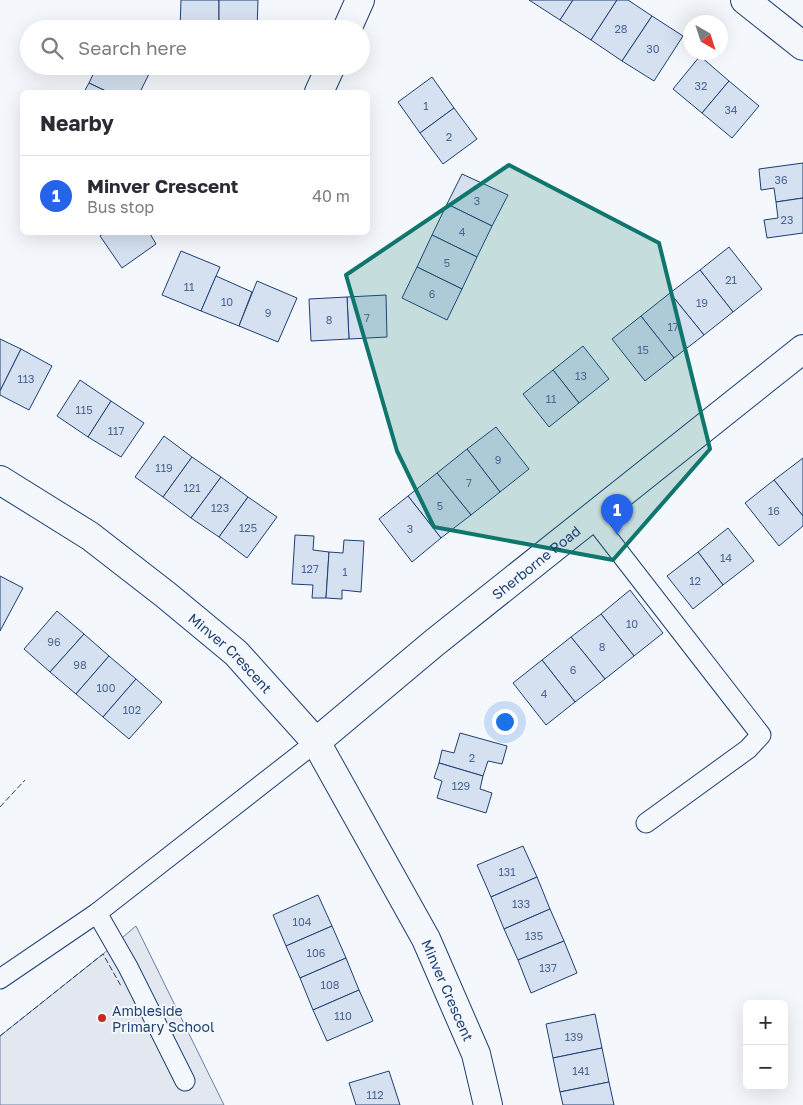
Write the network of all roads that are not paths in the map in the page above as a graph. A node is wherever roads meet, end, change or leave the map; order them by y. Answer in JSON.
{"nodes":[{"id":1,"x":360,"y":0,"type":"edge"},
{"id":2,"x":745,"y":0,"type":"edge"},
{"id":3,"x":351,"y":20,"type":"edge"},
{"id":4,"x":803,"y":46,"type":"edge"},
{"id":5,"x":327,"y":75,"type":"edge"},
{"id":6,"x":320,"y":90,"type":"edge"},
{"id":7,"x":803,"y":349,"type":"edge"},
{"id":8,"x":0,"y":480,"type":"edge"},
{"id":9,"x":592,"y":517,"type":"junction"},
{"id":10,"x":316,"y":742,"type":"junction"},
{"id":11,"x":646,"y":823,"type":"dead end"},
{"id":12,"x":97,"y":913,"type":"junction"},
{"id":13,"x":0,"y":979,"type":"edge"},
{"id":14,"x":185,"y":1080,"type":"dead end"},
{"id":15,"x":488,"y":1105,"type":"edge"}],
"edges":[{"from":1,"to":3,"type":"street"},
{"from":2,"to":4,"type":"street"},
{"from":5,"to":6,"type":"street"},
{"from":7,"to":9,"type":"street","name":"Sherborne Road"},
{"from":8,"to":10,"type":"street","name":"Minver Crescent"},
{"from":9,"to":10,"type":"street","name":"Sherborne Road"},
{"from":9,"to":11,"type":"lane"},
{"from":10,"to":12,"type":"lane"},
{"from":10,"to":15,"type":"street","name":"Minver Crescent"},
{"from":12,"to":13,"type":"lane"},
{"from":12,"to":14,"type":"lane"}]}
